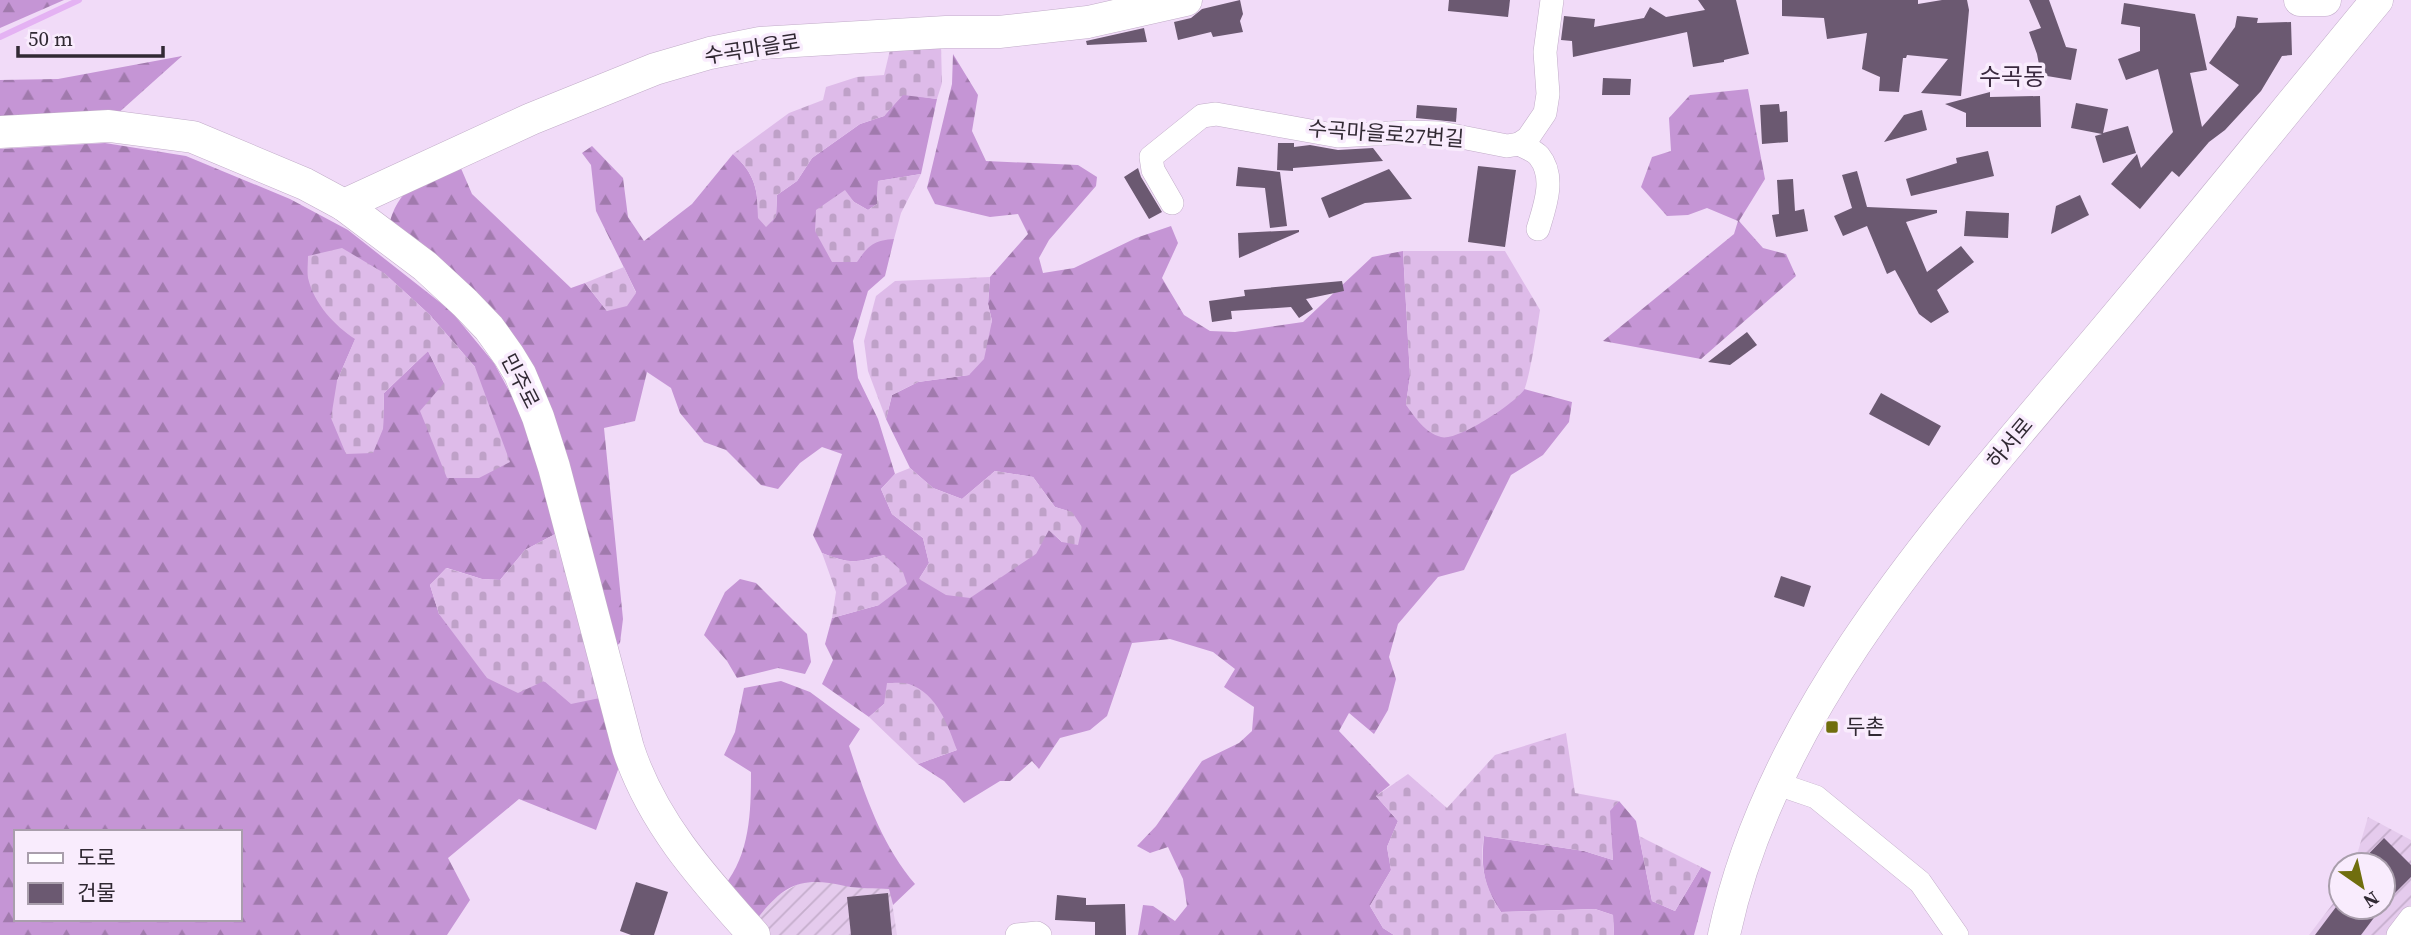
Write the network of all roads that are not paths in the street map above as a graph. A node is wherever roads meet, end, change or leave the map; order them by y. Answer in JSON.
{"nodes":[{"id":1,"x":1186,"y":0,"type":"edge"},
{"id":2,"x":1552,"y":0,"type":"edge"},
{"id":3,"x":2300,"y":0,"type":"edge"},
{"id":4,"x":2325,"y":0,"type":"edge"},
{"id":5,"x":2377,"y":0,"type":"edge"},
{"id":6,"x":0,"y":132,"type":"edge"},
{"id":7,"x":1519,"y":144,"type":"junction"},
{"id":8,"x":1172,"y":203,"type":"dead end"},
{"id":9,"x":344,"y":205,"type":"junction"},
{"id":10,"x":1538,"y":229,"type":"dead end"},
{"id":11,"x":1775,"y":783,"type":"junction"},
{"id":12,"x":2411,"y":918,"type":"edge"},
{"id":13,"x":754,"y":935,"type":"edge"},
{"id":14,"x":1017,"y":935,"type":"edge"},
{"id":15,"x":1040,"y":935,"type":"edge"},
{"id":16,"x":1724,"y":935,"type":"edge"},
{"id":17,"x":1957,"y":935,"type":"edge"},
{"id":18,"x":2398,"y":935,"type":"edge"}],
"edges":[{"from":1,"to":9,"type":"street","name":"수곡마을로"},
{"from":2,"to":7,"type":"street"},
{"from":3,"to":4,"type":"street"},
{"from":5,"to":11,"type":"street","name":"하서로"},
{"from":6,"to":9,"type":"street","name":"민주로"},
{"from":7,"to":8,"type":"street","name":"수곡마을로27번길"},
{"from":7,"to":10,"type":"street"},
{"from":9,"to":13,"type":"street","name":"민주로"},
{"from":11,"to":16,"type":"street","name":"하서로"},
{"from":11,"to":17,"type":"street"},
{"from":12,"to":18,"type":"street"},
{"from":14,"to":15,"type":"street"}]}
